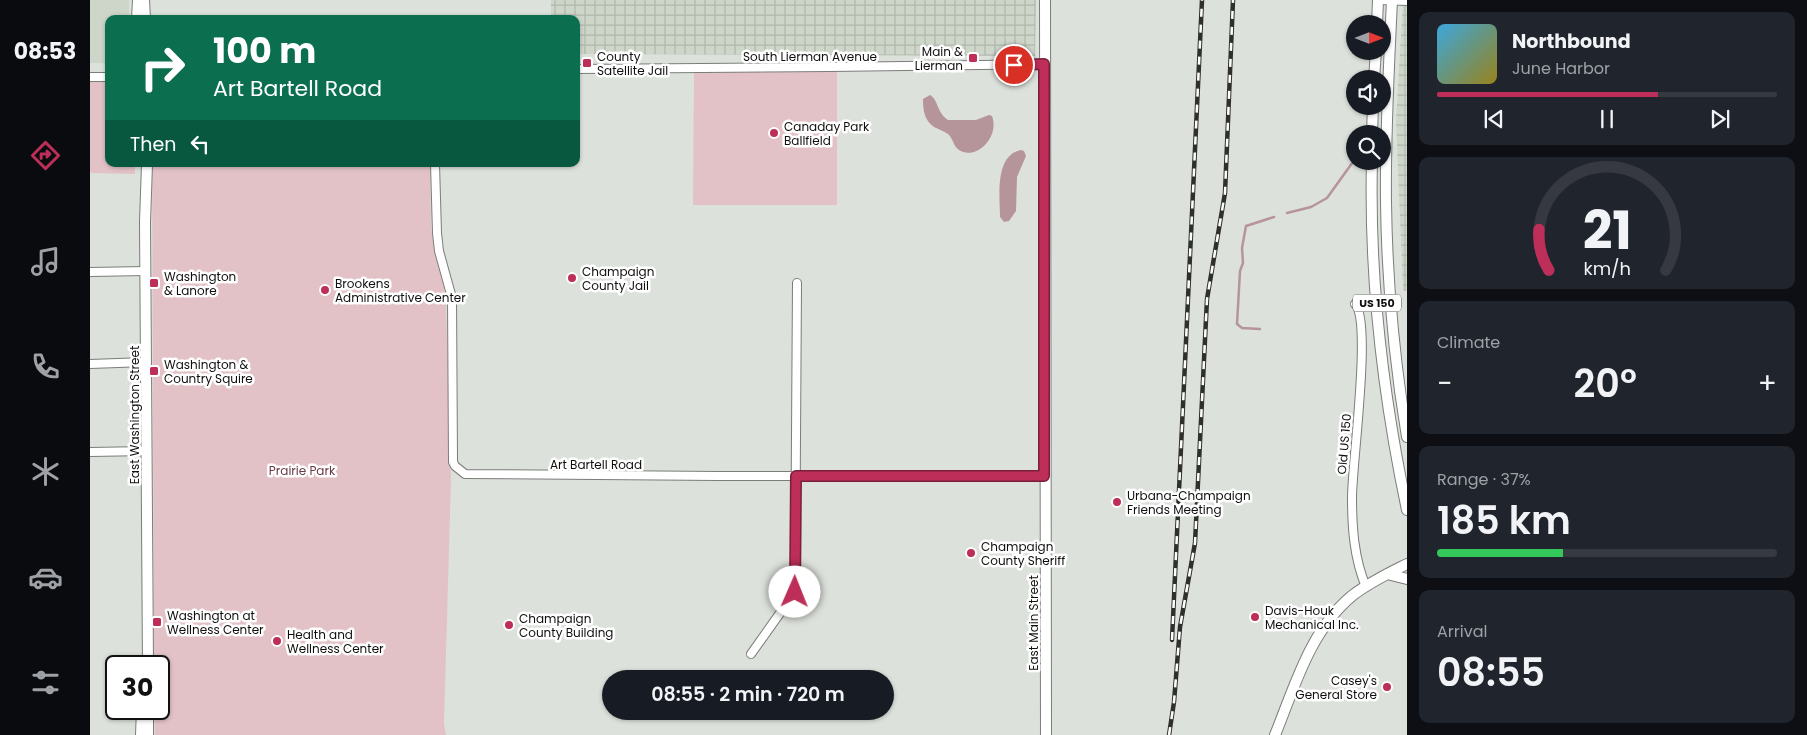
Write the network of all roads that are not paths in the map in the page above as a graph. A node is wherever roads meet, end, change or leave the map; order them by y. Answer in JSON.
{"nodes":[{"id":1,"x":138,"y":0,"type":"edge"},
{"id":2,"x":144,"y":0,"type":"edge"},
{"id":3,"x":1044,"y":0,"type":"edge"},
{"id":4,"x":1378,"y":0,"type":"edge"},
{"id":5,"x":1392,"y":0,"type":"edge"},
{"id":6,"x":1407,"y":1,"type":"edge"},
{"id":7,"x":138,"y":15,"type":"edge"},
{"id":8,"x":145,"y":15,"type":"edge"},
{"id":9,"x":1377,"y":15,"type":"edge"},
{"id":10,"x":1044,"y":64,"type":"junction"},
{"id":11,"x":580,"y":69,"type":"edge"},
{"id":12,"x":105,"y":76,"type":"edge"},
{"id":13,"x":90,"y":77,"type":"edge"},
{"id":14,"x":140,"y":167,"type":"edge"},
{"id":15,"x":147,"y":167,"type":"edge"},
{"id":16,"x":435,"y":167,"type":"edge"},
{"id":17,"x":1372,"y":170,"type":"edge"},
{"id":18,"x":144,"y":271,"type":"junction"},
{"id":19,"x":90,"y":272,"type":"edge"},
{"id":20,"x":797,"y":283,"type":"dead end"},
{"id":21,"x":1355,"y":304,"type":"dead end"},
{"id":22,"x":144,"y":362,"type":"junction"},
{"id":23,"x":90,"y":364,"type":"edge"},
{"id":24,"x":1407,"y":437,"type":"edge"},
{"id":25,"x":144,"y":451,"type":"junction"},
{"id":26,"x":90,"y":452,"type":"edge"},
{"id":27,"x":796,"y":476,"type":"junction"},
{"id":28,"x":1044,"y":476,"type":"junction"},
{"id":29,"x":1407,"y":510,"type":"edge"},
{"id":30,"x":1407,"y":564,"type":"edge"},
{"id":31,"x":1387,"y":574,"type":"junction"},
{"id":32,"x":1407,"y":580,"type":"edge"},
{"id":33,"x":1366,"y":587,"type":"junction"},
{"id":34,"x":751,"y":654,"type":"dead end"},
{"id":35,"x":143,"y":655,"type":"edge"},
{"id":36,"x":148,"y":655,"type":"edge"},
{"id":37,"x":142,"y":720,"type":"edge"},
{"id":38,"x":148,"y":720,"type":"edge"},
{"id":39,"x":141,"y":735,"type":"edge"},
{"id":40,"x":148,"y":735,"type":"edge"},
{"id":41,"x":1046,"y":735,"type":"edge"},
{"id":42,"x":1275,"y":735,"type":"edge"}],
"edges":[{"from":1,"to":7,"type":"main road"},
{"from":2,"to":8,"type":"main road"},
{"from":3,"to":10,"type":"main road","name":"East Main Street"},
{"from":4,"to":5,"type":"street"},
{"from":4,"to":9,"type":"main road"},
{"from":5,"to":6,"type":"street"},
{"from":5,"to":24,"type":"main road","number":"US 150"},
{"from":10,"to":11,"type":"street","name":"South Lierman Avenue"},
{"from":10,"to":28,"type":"main road","name":"East Main Street"},
{"from":12,"to":13,"type":"street"},
{"from":14,"to":18,"type":"main road","name":"East Washington Street"},
{"from":15,"to":18,"type":"main road","name":"East Washington Street"},
{"from":16,"to":27,"type":"street","name":"Art Bartell Road"},
{"from":17,"to":29,"type":"main road","number":"US 150"},
{"from":18,"to":19,"type":"street"},
{"from":18,"to":22,"type":"main road","name":"East Washington Street"},
{"from":20,"to":27,"type":"street"},
{"from":21,"to":33,"type":"street","name":"Old US 150"},
{"from":22,"to":23,"type":"street"},
{"from":22,"to":25,"type":"main road","name":"East Washington Street"},
{"from":25,"to":26,"type":"street"},
{"from":25,"to":35,"type":"main road","name":"East Washington Street"},
{"from":25,"to":36,"type":"main road","name":"East Washington Street"},
{"from":27,"to":28,"type":"street","name":"Art Bartell Road"},
{"from":27,"to":34,"type":"street"},
{"from":28,"to":41,"type":"main road","name":"East Main Street"},
{"from":30,"to":31,"type":"main road"},
{"from":31,"to":32,"type":"main road"},
{"from":31,"to":33,"type":"main road"},
{"from":33,"to":42,"type":"main road"},
{"from":37,"to":39,"type":"main road"},
{"from":38,"to":40,"type":"main road"}]}
